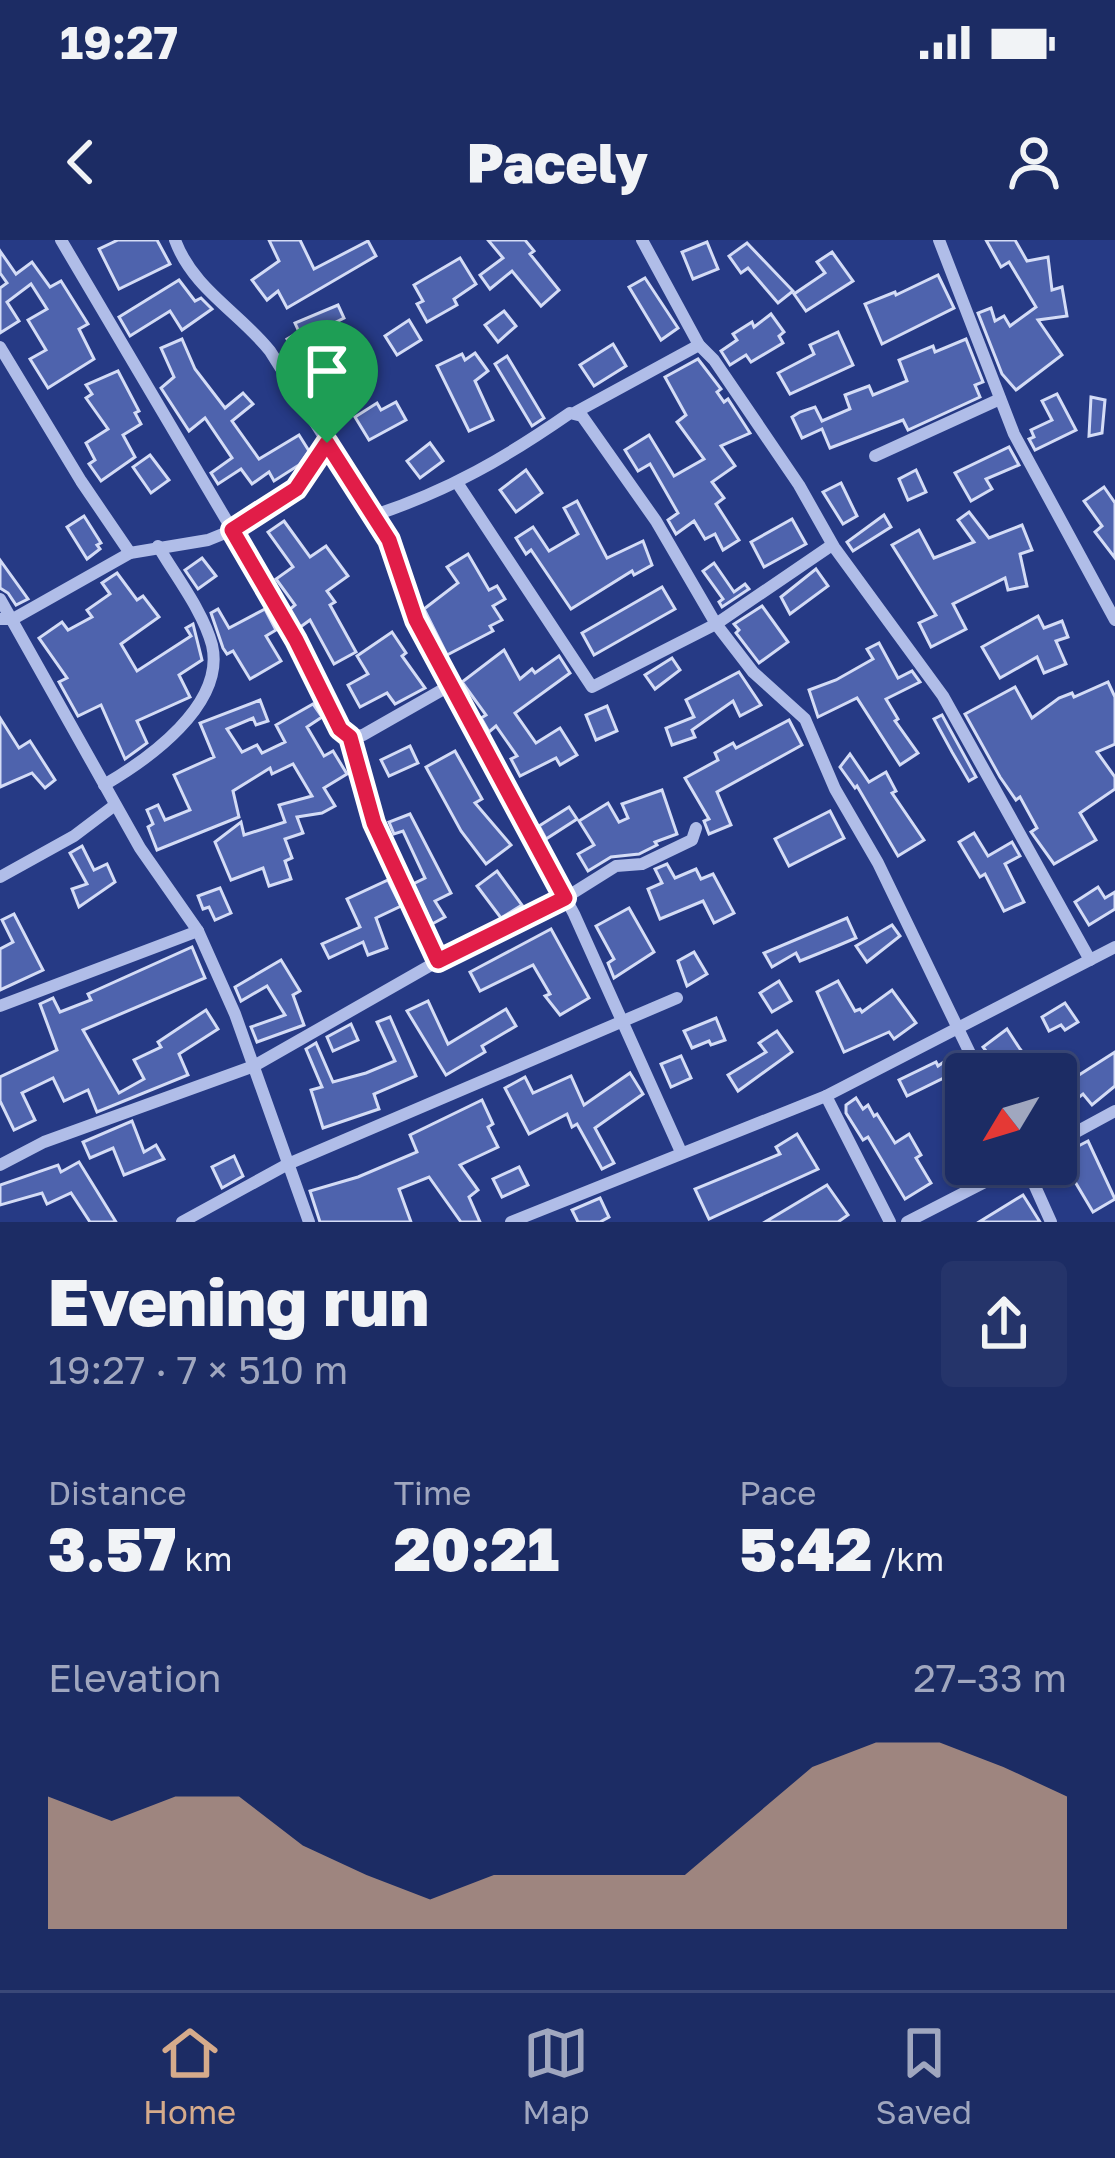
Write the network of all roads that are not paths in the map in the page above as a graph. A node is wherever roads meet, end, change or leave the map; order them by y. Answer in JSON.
{"nodes":[{"id":1,"x":61,"y":240,"type":"edge"},
{"id":2,"x":175,"y":240,"type":"edge"},
{"id":3,"x":642,"y":240,"type":"edge"},
{"id":4,"x":939,"y":240,"type":"edge"},
{"id":5,"x":699,"y":345,"type":"junction"},
{"id":6,"x":0,"y":347,"type":"edge"},
{"id":7,"x":1000,"y":399,"type":"junction"},
{"id":8,"x":576,"y":412,"type":"junction"},
{"id":9,"x":327,"y":443,"type":"junction"},
{"id":10,"x":875,"y":456,"type":"dead end"},
{"id":11,"x":458,"y":484,"type":"junction"},
{"id":12,"x":375,"y":515,"type":"junction"},
{"id":13,"x":232,"y":530,"type":"junction"},
{"id":14,"x":832,"y":544,"type":"junction"},
{"id":15,"x":158,"y":546,"type":"junction"},
{"id":16,"x":130,"y":553,"type":"junction"},
{"id":17,"x":0,"y":599,"type":"edge"},
{"id":18,"x":7,"y":619,"type":"edge"},
{"id":19,"x":1115,"y":620,"type":"edge"},
{"id":20,"x":716,"y":624,"type":"junction"},
{"id":21,"x":449,"y":686,"type":"junction"},
{"id":22,"x":350,"y":737,"type":"junction"},
{"id":23,"x":104,"y":785,"type":"junction"},
{"id":24,"x":115,"y":805,"type":"junction"},
{"id":25,"x":695,"y":827,"type":"dead end"},
{"id":26,"x":0,"y":877,"type":"edge"},
{"id":27,"x":565,"y":898,"type":"junction"},
{"id":28,"x":198,"y":931,"type":"junction"},
{"id":29,"x":1115,"y":947,"type":"edge"},
{"id":30,"x":1090,"y":960,"type":"junction"},
{"id":31,"x":438,"y":961,"type":"junction"},
{"id":32,"x":677,"y":998,"type":"dead end"},
{"id":33,"x":0,"y":1006,"type":"edge"},
{"id":34,"x":622,"y":1022,"type":"junction"},
{"id":35,"x":957,"y":1030,"type":"junction"},
{"id":36,"x":969,"y":1053,"type":"edge"},
{"id":37,"x":254,"y":1066,"type":"junction"},
{"id":38,"x":826,"y":1096,"type":"junction"},
{"id":39,"x":1115,"y":1111,"type":"edge"},
{"id":40,"x":1077,"y":1132,"type":"edge"},
{"id":41,"x":681,"y":1151,"type":"junction"},
{"id":42,"x":288,"y":1164,"type":"junction"},
{"id":43,"x":0,"y":1165,"type":"edge"},
{"id":44,"x":980,"y":1185,"type":"edge"},
{"id":45,"x":1032,"y":1185,"type":"edge"},
{"id":46,"x":182,"y":1222,"type":"edge"},
{"id":47,"x":310,"y":1222,"type":"edge"},
{"id":48,"x":512,"y":1222,"type":"edge"},
{"id":49,"x":890,"y":1222,"type":"edge"},
{"id":50,"x":907,"y":1222,"type":"edge"},
{"id":51,"x":1051,"y":1222,"type":"edge"}],
"edges":[{"from":1,"to":13,"type":"street"},
{"from":2,"to":9,"type":"street"},
{"from":3,"to":5,"type":"street"},
{"from":4,"to":7,"type":"street"},
{"from":5,"to":8,"type":"street"},
{"from":5,"to":14,"type":"street"},
{"from":6,"to":16,"type":"street"},
{"from":7,"to":10,"type":"street"},
{"from":7,"to":19,"type":"street"},
{"from":8,"to":11,"type":"street"},
{"from":8,"to":20,"type":"street"},
{"from":9,"to":12,"type":"street"},
{"from":9,"to":13,"type":"street"},
{"from":11,"to":12,"type":"street"},
{"from":11,"to":20,"type":"street"},
{"from":12,"to":21,"type":"street"},
{"from":13,"to":15,"type":"street"},
{"from":13,"to":22,"type":"street"},
{"from":14,"to":20,"type":"street"},
{"from":14,"to":30,"type":"street"},
{"from":15,"to":16,"type":"street"},
{"from":15,"to":23,"type":"street"},
{"from":16,"to":18,"type":"street"},
{"from":17,"to":18,"type":"street"},
{"from":18,"to":23,"type":"street"},
{"from":20,"to":35,"type":"street"},
{"from":21,"to":22,"type":"street"},
{"from":21,"to":27,"type":"street"},
{"from":22,"to":31,"type":"street"},
{"from":23,"to":24,"type":"street"},
{"from":24,"to":26,"type":"street"},
{"from":24,"to":28,"type":"street"},
{"from":25,"to":27,"type":"street"},
{"from":27,"to":31,"type":"street"},
{"from":27,"to":34,"type":"street"},
{"from":28,"to":33,"type":"street"},
{"from":28,"to":37,"type":"street"},
{"from":29,"to":30,"type":"street"},
{"from":30,"to":35,"type":"street"},
{"from":31,"to":37,"type":"street"},
{"from":32,"to":34,"type":"street"},
{"from":34,"to":41,"type":"street"},
{"from":34,"to":42,"type":"street"},
{"from":35,"to":36,"type":"street"},
{"from":35,"to":38,"type":"street"},
{"from":37,"to":42,"type":"street"},
{"from":37,"to":43,"type":"street"},
{"from":38,"to":41,"type":"street"},
{"from":38,"to":49,"type":"street"},
{"from":39,"to":40,"type":"street"},
{"from":41,"to":48,"type":"street"},
{"from":42,"to":46,"type":"street"},
{"from":42,"to":47,"type":"street"},
{"from":44,"to":50,"type":"street"},
{"from":45,"to":51,"type":"street"}]}
